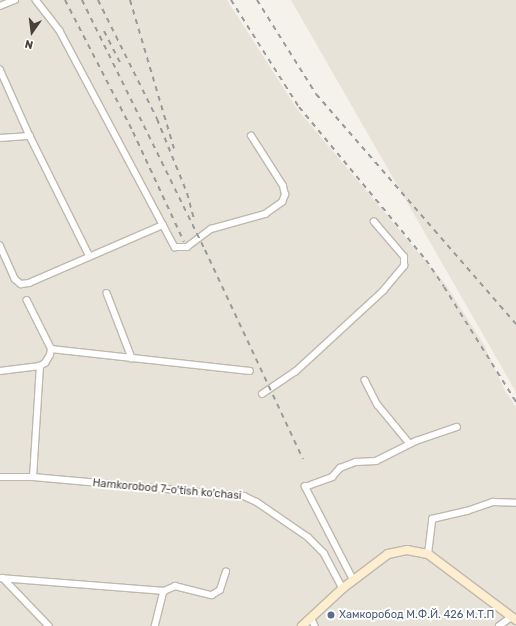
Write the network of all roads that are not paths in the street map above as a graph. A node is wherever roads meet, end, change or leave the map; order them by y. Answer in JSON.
{"nodes":[{"id":1,"x":15,"y":0,"type":"edge"},
{"id":2,"x":36,"y":0,"type":"edge"},
{"id":3,"x":0,"y":6,"type":"edge"},
{"id":4,"x":0,"y":69,"type":"edge"},
{"id":5,"x":30,"y":136,"type":"junction"},
{"id":6,"x":251,"y":136,"type":"dead end"},
{"id":7,"x":0,"y":138,"type":"edge"},
{"id":8,"x":374,"y":222,"type":"dead end"},
{"id":9,"x":163,"y":224,"type":"junction"},
{"id":10,"x":0,"y":245,"type":"edge"},
{"id":11,"x":89,"y":255,"type":"junction"},
{"id":12,"x":107,"y":293,"type":"dead end"},
{"id":13,"x":27,"y":300,"type":"dead end"},
{"id":14,"x":51,"y":349,"type":"junction"},
{"id":15,"x":132,"y":358,"type":"junction"},
{"id":16,"x":40,"y":366,"type":"junction"},
{"id":17,"x":0,"y":371,"type":"edge"},
{"id":18,"x":250,"y":371,"type":"dead end"},
{"id":19,"x":365,"y":380,"type":"dead end"},
{"id":20,"x":262,"y":394,"type":"dead end"},
{"id":21,"x":457,"y":427,"type":"dead end"},
{"id":22,"x":410,"y":444,"type":"junction"},
{"id":23,"x":0,"y":477,"type":"edge"},
{"id":24,"x":33,"y":477,"type":"junction"},
{"id":25,"x":516,"y":503,"type":"edge"},
{"id":26,"x":428,"y":554,"type":"junction"},
{"id":27,"x":226,"y":572,"type":"dead end"},
{"id":28,"x":1,"y":578,"type":"edge"},
{"id":29,"x":353,"y":580,"type":"junction"},
{"id":30,"x":343,"y":588,"type":"junction"},
{"id":31,"x":164,"y":591,"type":"junction"},
{"id":32,"x":312,"y":617,"type":"junction"},
{"id":33,"x":513,"y":619,"type":"edge"},
{"id":34,"x":49,"y":626,"type":"edge"},
{"id":35,"x":155,"y":626,"type":"edge"},
{"id":36,"x":302,"y":626,"type":"edge"},
{"id":37,"x":315,"y":626,"type":"edge"},
{"id":38,"x":499,"y":626,"type":"edge"}],
"edges":[{"from":1,"to":3,"type":"street"},
{"from":2,"to":9,"type":"street"},
{"from":4,"to":5,"type":"street"},
{"from":5,"to":7,"type":"street"},
{"from":5,"to":11,"type":"street"},
{"from":6,"to":9,"type":"street"},
{"from":8,"to":20,"type":"street"},
{"from":9,"to":11,"type":"street"},
{"from":10,"to":11,"type":"street"},
{"from":12,"to":15,"type":"street"},
{"from":13,"to":14,"type":"street"},
{"from":14,"to":15,"type":"street"},
{"from":14,"to":16,"type":"street"},
{"from":15,"to":18,"type":"street"},
{"from":16,"to":17,"type":"street"},
{"from":16,"to":24,"type":"street"},
{"from":19,"to":22,"type":"street"},
{"from":21,"to":22,"type":"street"},
{"from":22,"to":29,"type":"street"},
{"from":23,"to":24,"type":"street","name":"Hamkorobod 7-o'tish ko'chasi"},
{"from":24,"to":30,"type":"street","name":"Hamkorobod 7-o'tish ko'chasi"},
{"from":25,"to":26,"type":"street"},
{"from":26,"to":29,"type":"street"},
{"from":26,"to":33,"type":"street"},
{"from":27,"to":31,"type":"street"},
{"from":28,"to":31,"type":"street"},
{"from":28,"to":34,"type":"street"},
{"from":29,"to":30,"type":"street"},
{"from":30,"to":32,"type":"street"},
{"from":31,"to":35,"type":"street"},
{"from":32,"to":36,"type":"street"},
{"from":32,"to":37,"type":"street"},
{"from":33,"to":38,"type":"street"}]}
